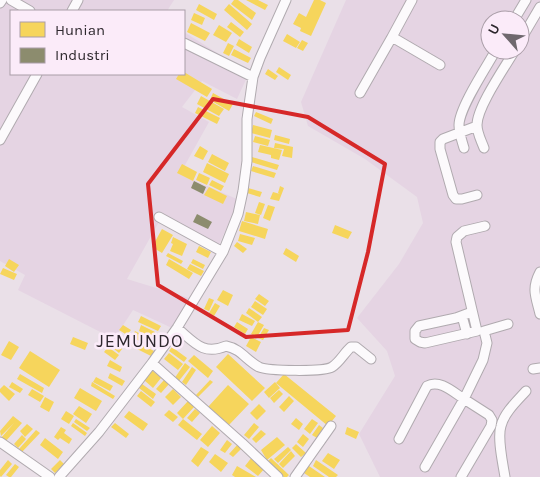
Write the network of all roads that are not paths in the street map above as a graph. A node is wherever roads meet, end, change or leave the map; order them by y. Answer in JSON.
{"nodes":[{"id":1,"x":11,"y":0,"type":"edge"},
{"id":2,"x":286,"y":0,"type":"edge"},
{"id":3,"x":412,"y":0,"type":"edge"},
{"id":4,"x":540,"y":7,"type":"edge"},
{"id":5,"x":28,"y":10,"type":"edge"},
{"id":6,"x":530,"y":24,"type":"edge"},
{"id":7,"x":392,"y":36,"type":"junction"},
{"id":8,"x":185,"y":43,"type":"edge"},
{"id":9,"x":490,"y":60,"type":"edge"},
{"id":10,"x":508,"y":60,"type":"edge"},
{"id":11,"x":440,"y":65,"type":"dead end"},
{"id":12,"x":36,"y":75,"type":"edge"},
{"id":13,"x":253,"y":77,"type":"junction"},
{"id":14,"x":360,"y":93,"type":"dead end"},
{"id":15,"x":477,"y":126,"type":"junction"},
{"id":16,"x":460,"y":133,"type":"junction"},
{"id":17,"x":0,"y":140,"type":"edge"},
{"id":18,"x":464,"y":148,"type":"dead end"},
{"id":19,"x":484,"y":148,"type":"dead end"},
{"id":20,"x":476,"y":195,"type":"dead end"},
{"id":21,"x":160,"y":217,"type":"dead end"},
{"id":22,"x":485,"y":226,"type":"dead end"},
{"id":23,"x":223,"y":252,"type":"junction"},
{"id":24,"x":540,"y":272,"type":"edge"},
{"id":25,"x":472,"y":312,"type":"junction"},
{"id":26,"x":540,"y":312,"type":"edge"},
{"id":27,"x":462,"y":316,"type":"junction"},
{"id":28,"x":508,"y":324,"type":"dead end"},
{"id":29,"x":177,"y":328,"type":"junction"},
{"id":30,"x":481,"y":331,"type":"junction"},
{"id":31,"x":467,"y":334,"type":"junction"},
{"id":32,"x":371,"y":360,"type":"dead end"},
{"id":33,"x":152,"y":363,"type":"junction"},
{"id":34,"x":526,"y":391,"type":"dead end"},
{"id":35,"x":464,"y":399,"type":"junction"},
{"id":36,"x":331,"y":426,"type":"dead end"},
{"id":37,"x":399,"y":439,"type":"dead end"},
{"id":38,"x":0,"y":442,"type":"edge"},
{"id":39,"x":425,"y":467,"type":"dead end"},
{"id":40,"x":50,"y":477,"type":"edge"},
{"id":41,"x":59,"y":477,"type":"edge"},
{"id":42,"x":278,"y":477,"type":"edge"},
{"id":43,"x":295,"y":477,"type":"edge"},
{"id":44,"x":461,"y":477,"type":"edge"},
{"id":45,"x":505,"y":477,"type":"edge"}],
"edges":[{"from":1,"to":5,"type":"street"},
{"from":2,"to":13,"type":"street"},
{"from":3,"to":7,"type":"street"},
{"from":4,"to":6,"type":"street"},
{"from":7,"to":11,"type":"street"},
{"from":7,"to":14,"type":"street"},
{"from":8,"to":13,"type":"street"},
{"from":9,"to":16,"type":"street"},
{"from":10,"to":15,"type":"street"},
{"from":12,"to":17,"type":"street"},
{"from":13,"to":23,"type":"street"},
{"from":15,"to":16,"type":"street"},
{"from":15,"to":19,"type":"street"},
{"from":16,"to":18,"type":"street"},
{"from":16,"to":20,"type":"street"},
{"from":21,"to":23,"type":"street"},
{"from":22,"to":25,"type":"street"},
{"from":23,"to":29,"type":"street"},
{"from":24,"to":26,"type":"street"},
{"from":25,"to":27,"type":"street"},
{"from":25,"to":30,"type":"street"},
{"from":27,"to":31,"type":"street"},
{"from":27,"to":31,"type":"street"},
{"from":28,"to":30,"type":"street"},
{"from":29,"to":32,"type":"street"},
{"from":29,"to":33,"type":"street"},
{"from":30,"to":31,"type":"street"},
{"from":30,"to":35,"type":"street"},
{"from":33,"to":41,"type":"street"},
{"from":33,"to":42,"type":"street"},
{"from":34,"to":45,"type":"street"},
{"from":35,"to":37,"type":"street"},
{"from":35,"to":39,"type":"street"},
{"from":35,"to":44,"type":"street"},
{"from":36,"to":43,"type":"street"},
{"from":38,"to":40,"type":"street"}]}
